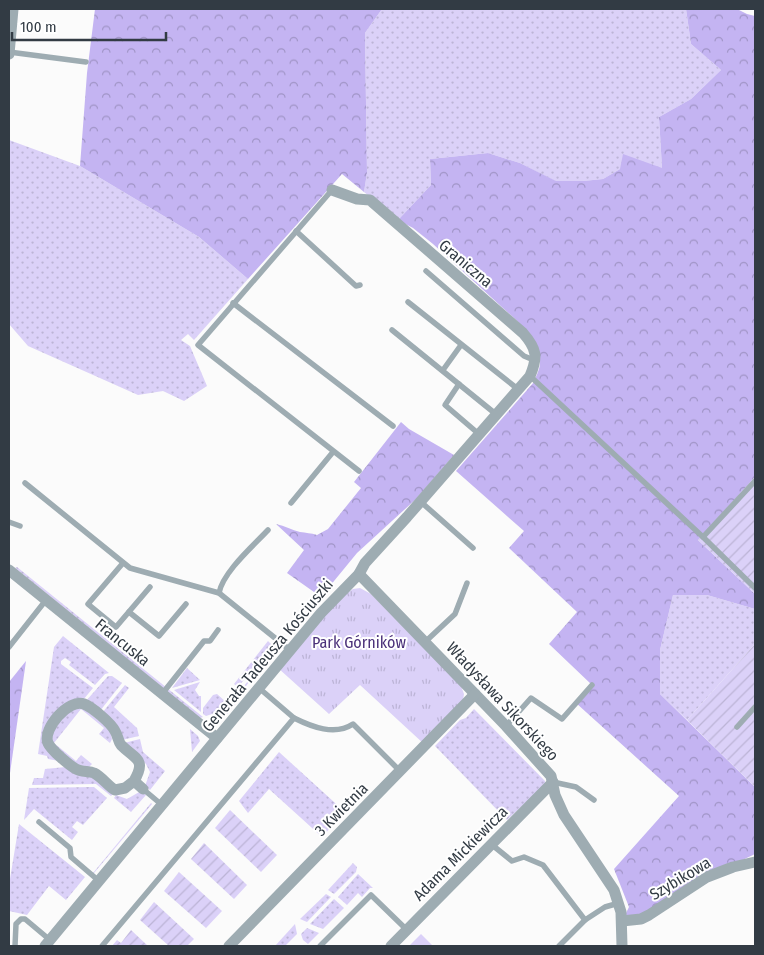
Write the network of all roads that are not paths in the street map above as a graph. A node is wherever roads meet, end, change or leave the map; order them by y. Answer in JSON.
{"nodes":[{"id":1,"x":13,"y":9,"type":"edge"},
{"id":2,"x":9,"y":53,"type":"edge"},
{"id":3,"x":86,"y":62,"type":"dead end"},
{"id":4,"x":332,"y":190,"type":"joint"},
{"id":5,"x":296,"y":231,"type":"junction"},
{"id":6,"x":426,"y":271,"type":"dead end"},
{"id":7,"x":360,"y":285,"type":"dead end"},
{"id":8,"x":408,"y":302,"type":"dead end"},
{"id":9,"x":233,"y":303,"type":"junction"},
{"id":10,"x":392,"y":330,"type":"dead end"},
{"id":11,"x":461,"y":345,"type":"junction"},
{"id":12,"x":536,"y":361,"type":"junction"},
{"id":13,"x":442,"y":370,"type":"junction"},
{"id":14,"x":530,"y":376,"type":"junction"},
{"id":15,"x":459,"y":384,"type":"junction"},
{"id":16,"x":519,"y":390,"type":"junction"},
{"id":17,"x":498,"y":415,"type":"junction"},
{"id":18,"x":394,"y":426,"type":"dead end"},
{"id":19,"x":480,"y":435,"type":"junction"},
{"id":20,"x":334,"y":452,"type":"junction"},
{"id":21,"x":359,"y":471,"type":"dead end"},
{"id":22,"x":755,"y":480,"type":"edge"},
{"id":23,"x":25,"y":483,"type":"dead end"},
{"id":24,"x":421,"y":502,"type":"junction"},
{"id":25,"x":291,"y":503,"type":"dead end"},
{"id":26,"x":9,"y":522,"type":"edge"},
{"id":27,"x":20,"y":526,"type":"dead end"},
{"id":28,"x":268,"y":530,"type":"dead end"},
{"id":29,"x":702,"y":537,"type":"junction"},
{"id":30,"x":473,"y":548,"type":"dead end"},
{"id":31,"x":123,"y":563,"type":"junction"},
{"id":32,"x":9,"y":570,"type":"edge"},
{"id":33,"x":359,"y":574,"type":"junction"},
{"id":34,"x":467,"y":583,"type":"dead end"},
{"id":35,"x":150,"y":587,"type":"dead end"},
{"id":36,"x":755,"y":588,"type":"edge"},
{"id":37,"x":219,"y":593,"type":"junction"},
{"id":38,"x":46,"y":600,"type":"junction"},
{"id":39,"x":186,"y":604,"type":"dead end"},
{"id":40,"x":129,"y":612,"type":"junction"},
{"id":41,"x":218,"y":630,"type":"dead end"},
{"id":42,"x":426,"y":642,"type":"junction"},
{"id":43,"x":9,"y":647,"type":"edge"},
{"id":44,"x":290,"y":650,"type":"junction"},
{"id":45,"x":592,"y":685,"type":"dead end"},
{"id":46,"x":259,"y":688,"type":"junction"},
{"id":47,"x":162,"y":694,"type":"junction"},
{"id":48,"x":475,"y":694,"type":"junction"},
{"id":49,"x":755,"y":707,"type":"edge"},
{"id":50,"x":294,"y":718,"type":"junction"},
{"id":51,"x":506,"y":726,"type":"junction"},
{"id":52,"x":737,"y":726,"type":"dead end"},
{"id":53,"x":217,"y":738,"type":"junction"},
{"id":54,"x":401,"y":772,"type":"junction"},
{"id":55,"x":553,"y":782,"type":"junction"},
{"id":56,"x":139,"y":785,"type":"junction"},
{"id":57,"x":594,"y":800,"type":"dead end"},
{"id":58,"x":162,"y":805,"type":"junction"},
{"id":59,"x":39,"y":822,"type":"dead end"},
{"id":60,"x":491,"y":844,"type":"junction"},
{"id":61,"x":755,"y":862,"type":"edge"},
{"id":62,"x":99,"y":881,"type":"junction"},
{"id":63,"x":619,"y":903,"type":"junction"},
{"id":64,"x":585,"y":920,"type":"junction"},
{"id":65,"x":622,"y":922,"type":"junction"},
{"id":66,"x":407,"y":930,"type":"junction"},
{"id":67,"x":48,"y":943,"type":"edge"},
{"id":68,"x":15,"y":946,"type":"edge"},
{"id":69,"x":102,"y":946,"type":"edge"},
{"id":70,"x":230,"y":946,"type":"edge"},
{"id":71,"x":320,"y":946,"type":"edge"},
{"id":72,"x":391,"y":946,"type":"edge"},
{"id":73,"x":559,"y":946,"type":"edge"},
{"id":74,"x":622,"y":946,"type":"edge"}],
"edges":[{"from":1,"to":2,"type":"street"},
{"from":2,"to":3,"type":"lane"},
{"from":4,"to":5,"type":"lane"},
{"from":4,"to":12,"type":"street","name":"Graniczna"},
{"from":5,"to":7,"type":"lane"},
{"from":5,"to":9,"type":"lane"},
{"from":6,"to":12,"type":"lane"},
{"from":8,"to":11,"type":"lane"},
{"from":9,"to":18,"type":"lane"},
{"from":9,"to":20,"type":"lane"},
{"from":10,"to":13,"type":"lane"},
{"from":11,"to":13,"type":"lane"},
{"from":11,"to":16,"type":"lane"},
{"from":12,"to":14,"type":"street"},
{"from":13,"to":15,"type":"lane"},
{"from":14,"to":16,"type":"street"},
{"from":14,"to":29,"type":"lane"},
{"from":15,"to":17,"type":"lane"},
{"from":15,"to":19,"type":"lane"},
{"from":16,"to":17,"type":"street","name":"Generała Tadeusza Kościuszki"},
{"from":17,"to":19,"type":"street","name":"Generała Tadeusza Kościuszki"},
{"from":19,"to":24,"type":"street","name":"Generała Tadeusza Kościuszki"},
{"from":20,"to":21,"type":"lane"},
{"from":20,"to":25,"type":"lane"},
{"from":22,"to":29,"type":"lane"},
{"from":23,"to":31,"type":"lane"},
{"from":24,"to":30,"type":"lane"},
{"from":24,"to":33,"type":"street","name":"Generała Tadeusza Kościuszki"},
{"from":26,"to":27,"type":"lane"},
{"from":28,"to":37,"type":"lane"},
{"from":29,"to":36,"type":"lane"},
{"from":31,"to":37,"type":"lane"},
{"from":31,"to":40,"type":"lane"},
{"from":32,"to":38,"type":"street","name":"Francuska"},
{"from":33,"to":42,"type":"street","name":"Władysława Sikorskiego"},
{"from":33,"to":44,"type":"street","name":"Generała Tadeusza Kościuszki"},
{"from":34,"to":42,"type":"lane"},
{"from":35,"to":40,"type":"lane"},
{"from":37,"to":44,"type":"lane"},
{"from":38,"to":43,"type":"lane"},
{"from":38,"to":47,"type":"street","name":"Francuska"},
{"from":39,"to":40,"type":"lane"},
{"from":41,"to":47,"type":"lane"},
{"from":42,"to":48,"type":"street","name":"Władysława Sikorskiego"},
{"from":44,"to":46,"type":"street","name":"Generała Tadeusza Kościuszki"},
{"from":45,"to":51,"type":"lane"},
{"from":46,"to":50,"type":"lane"},
{"from":46,"to":53,"type":"street","name":"Generała Tadeusza Kościuszki"},
{"from":47,"to":53,"type":"street","name":"Francuska"},
{"from":48,"to":51,"type":"street","name":"Władysława Sikorskiego"},
{"from":48,"to":54,"type":"street","name":"3 Kwietnia"},
{"from":49,"to":52,"type":"lane"},
{"from":50,"to":54,"type":"lane"},
{"from":50,"to":69,"type":"lane"},
{"from":51,"to":55,"type":"street","name":"Władysława Sikorskiego"},
{"from":53,"to":58,"type":"street","name":"Generała Tadeusza Kościuszki"},
{"from":54,"to":70,"type":"street","name":"3 Kwietnia"},
{"from":55,"to":57,"type":"lane"},
{"from":55,"to":60,"type":"street","name":"Adama Mickiewicza"},
{"from":55,"to":63,"type":"street","name":"Władysława Sikorskiego"},
{"from":56,"to":56,"type":"street"},
{"from":56,"to":58,"type":"lane"},
{"from":58,"to":62,"type":"street","name":"Generała Tadeusza Kościuszki"},
{"from":59,"to":62,"type":"lane"},
{"from":60,"to":64,"type":"lane"},
{"from":60,"to":66,"type":"street","name":"Adama Mickiewicza"},
{"from":61,"to":65,"type":"street","name":"Szybikowa"},
{"from":62,"to":67,"type":"street","name":"Generała Tadeusza Kościuszki"},
{"from":63,"to":64,"type":"lane"},
{"from":63,"to":65,"type":"street","name":"Władysława Sikorskiego"},
{"from":64,"to":73,"type":"lane"},
{"from":65,"to":74,"type":"street","name":"Władysława Sikorskiego"},
{"from":66,"to":71,"type":"lane"},
{"from":66,"to":72,"type":"street","name":"Adama Mickiewicza"},
{"from":67,"to":68,"type":"lane"}]}
